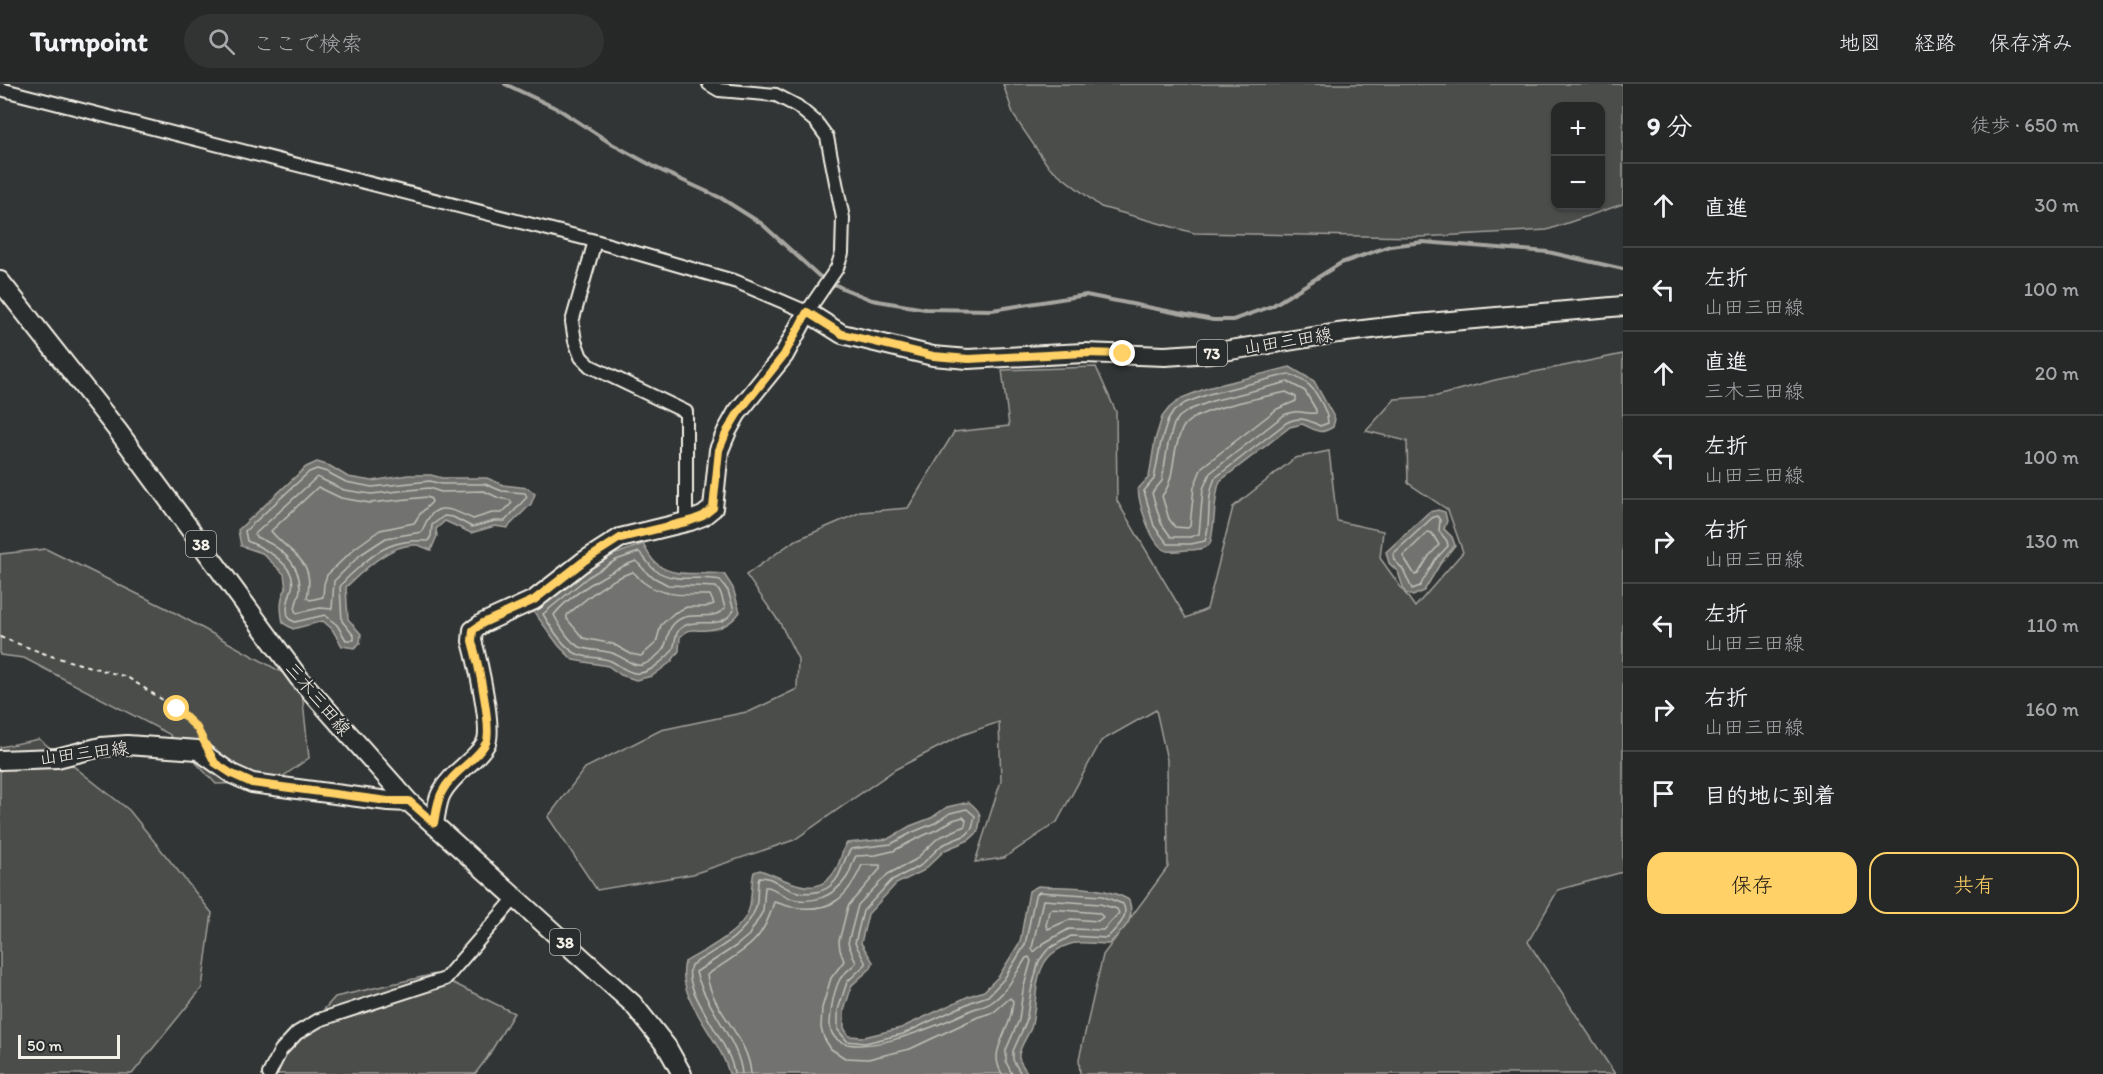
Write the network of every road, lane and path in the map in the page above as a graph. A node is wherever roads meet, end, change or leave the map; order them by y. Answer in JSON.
{"nodes":[{"id":1,"x":709,"y":84,"type":"edge"},
{"id":2,"x":0,"y":89,"type":"edge"},
{"id":3,"x":595,"y":241,"type":"junction"},
{"id":4,"x":0,"y":281,"type":"edge"},
{"id":5,"x":1623,"y":306,"type":"edge"},
{"id":6,"x":807,"y":312,"type":"junction"},
{"id":7,"x":686,"y":522,"type":"junction"},
{"id":8,"x":0,"y":637,"type":"edge"},
{"id":9,"x":202,"y":737,"type":"dead end"},
{"id":10,"x":0,"y":760,"type":"edge"},
{"id":11,"x":409,"y":801,"type":"junction"},
{"id":12,"x":434,"y":823,"type":"junction"},
{"id":13,"x":516,"y":897,"type":"junction"},
{"id":14,"x":269,"y":1074,"type":"edge"},
{"id":15,"x":682,"y":1074,"type":"edge"}],
"edges":[{"from":1,"to":6,"type":"street"},
{"from":2,"to":3,"type":"street"},
{"from":3,"to":6,"type":"street"},
{"from":3,"to":7,"type":"street"},
{"from":4,"to":11,"type":"main road","name":"三木三田線","number":"38"},
{"from":5,"to":6,"type":"main road","name":"山田三田線","number":"73"},
{"from":6,"to":7,"type":"main road"},
{"from":7,"to":12,"type":"main road"},
{"from":8,"to":9,"type":"path"},
{"from":10,"to":11,"type":"main road","name":"山田三田線"},
{"from":11,"to":12,"type":"main road","name":"三木三田線","number":"38"},
{"from":12,"to":13,"type":"main road","name":"三木三田線","number":"38"},
{"from":13,"to":14,"type":"street"},
{"from":13,"to":15,"type":"main road","name":"三木三田線","number":"38"}]}
